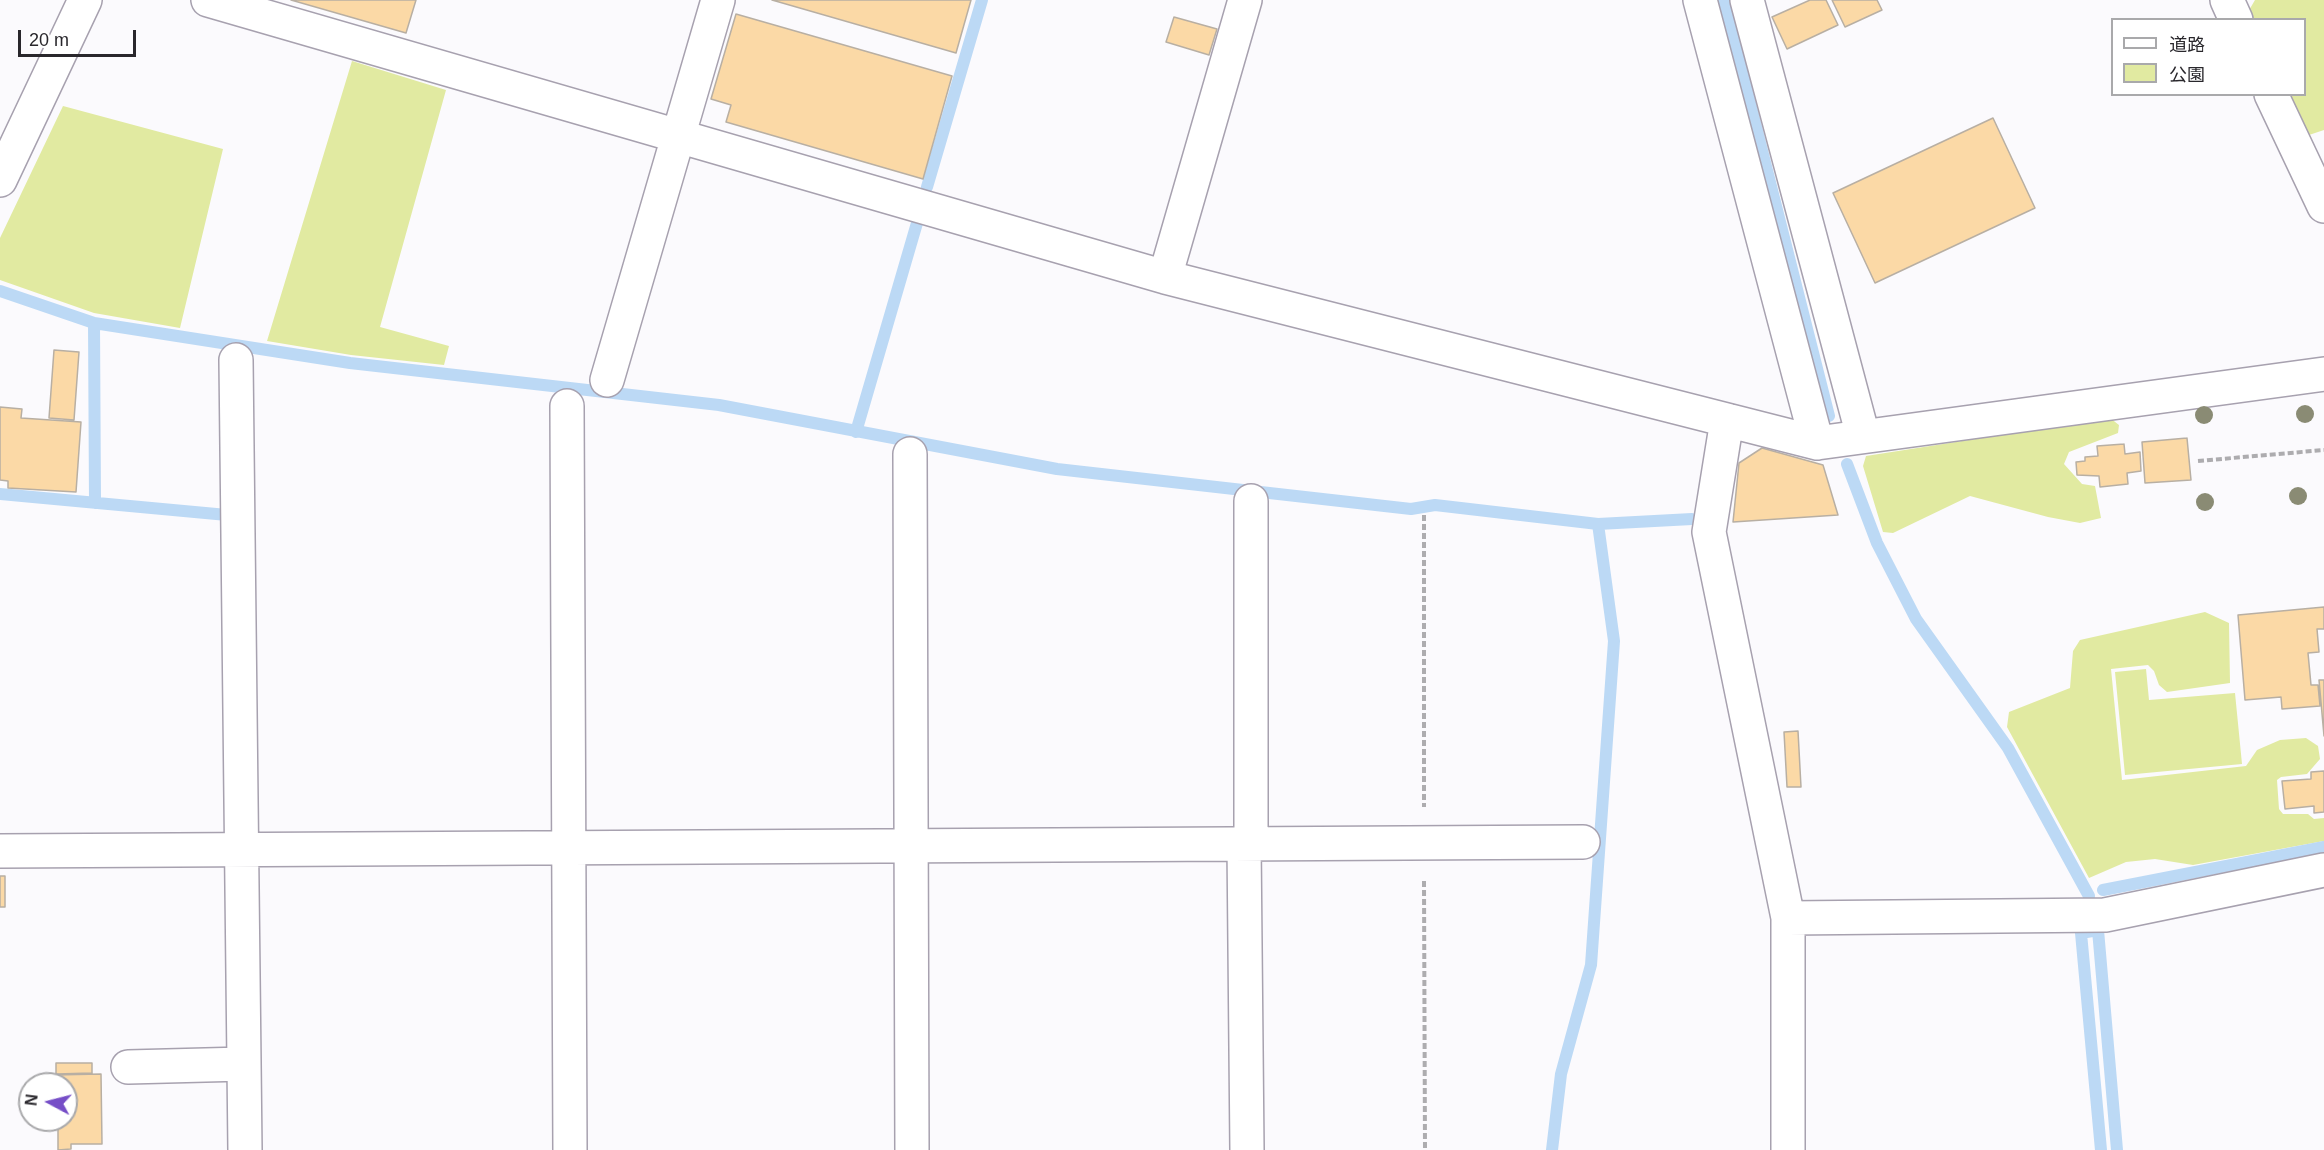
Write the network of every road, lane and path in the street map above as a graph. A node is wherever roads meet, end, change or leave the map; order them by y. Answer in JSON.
{"nodes":[{"id":1,"x":85,"y":0,"type":"edge"},
{"id":2,"x":207,"y":0,"type":"edge"},
{"id":3,"x":718,"y":0,"type":"edge"},
{"id":4,"x":1245,"y":0,"type":"edge"},
{"id":5,"x":1700,"y":0,"type":"edge"},
{"id":6,"x":1747,"y":0,"type":"edge"},
{"id":7,"x":2227,"y":0,"type":"edge"},
{"id":8,"x":2235,"y":18,"type":"edge"},
{"id":9,"x":2272,"y":96,"type":"edge"},
{"id":10,"x":678,"y":136,"type":"junction"},
{"id":11,"x":0,"y":180,"type":"edge"},
{"id":12,"x":2324,"y":206,"type":"edge"},
{"id":13,"x":1165,"y":277,"type":"junction"},
{"id":14,"x":236,"y":360,"type":"dead end"},
{"id":15,"x":2324,"y":374,"type":"edge"},
{"id":16,"x":607,"y":380,"type":"dead end"},
{"id":17,"x":567,"y":406,"type":"dead end"},
{"id":18,"x":1727,"y":420,"type":"junction"},
{"id":19,"x":1863,"y":436,"type":"junction"},
{"id":20,"x":1817,"y":442,"type":"junction"},
{"id":21,"x":2324,"y":450,"type":"edge"},
{"id":22,"x":910,"y":454,"type":"dead end"},
{"id":23,"x":2198,"y":461,"type":"dead end"},
{"id":24,"x":1251,"y":501,"type":"dead end"},
{"id":25,"x":1583,"y":842,"type":"dead end"},
{"id":26,"x":1248,"y":844,"type":"junction"},
{"id":27,"x":911,"y":846,"type":"junction"},
{"id":28,"x":568,"y":848,"type":"junction"},
{"id":29,"x":241,"y":849,"type":"junction"},
{"id":30,"x":0,"y":851,"type":"edge"},
{"id":31,"x":2324,"y":870,"type":"edge"},
{"id":32,"x":1788,"y":918,"type":"junction"},
{"id":33,"x":244,"y":1064,"type":"junction"},
{"id":34,"x":128,"y":1067,"type":"dead end"},
{"id":35,"x":245,"y":1150,"type":"edge"},
{"id":36,"x":570,"y":1150,"type":"edge"},
{"id":37,"x":912,"y":1150,"type":"edge"},
{"id":38,"x":1247,"y":1150,"type":"edge"},
{"id":39,"x":1788,"y":1150,"type":"edge"}],
"edges":[{"from":1,"to":11,"type":"street"},
{"from":2,"to":10,"type":"street"},
{"from":3,"to":10,"type":"street"},
{"from":4,"to":13,"type":"street"},
{"from":5,"to":20,"type":"street"},
{"from":6,"to":19,"type":"street"},
{"from":7,"to":8,"type":"street"},
{"from":9,"to":12,"type":"street"},
{"from":10,"to":13,"type":"street"},
{"from":10,"to":16,"type":"street"},
{"from":13,"to":18,"type":"street"},
{"from":14,"to":29,"type":"street"},
{"from":15,"to":19,"type":"street"},
{"from":17,"to":28,"type":"street"},
{"from":18,"to":20,"type":"street"},
{"from":18,"to":32,"type":"street"},
{"from":19,"to":20,"type":"street"},
{"from":21,"to":23,"type":"path"},
{"from":22,"to":27,"type":"street"},
{"from":24,"to":26,"type":"street"},
{"from":25,"to":26,"type":"street"},
{"from":26,"to":27,"type":"street"},
{"from":26,"to":38,"type":"street"},
{"from":27,"to":28,"type":"street"},
{"from":27,"to":37,"type":"street"},
{"from":28,"to":29,"type":"street"},
{"from":28,"to":36,"type":"street"},
{"from":29,"to":30,"type":"street"},
{"from":29,"to":33,"type":"street"},
{"from":31,"to":32,"type":"street"},
{"from":32,"to":39,"type":"street"},
{"from":33,"to":34,"type":"street"},
{"from":33,"to":35,"type":"street"}]}
